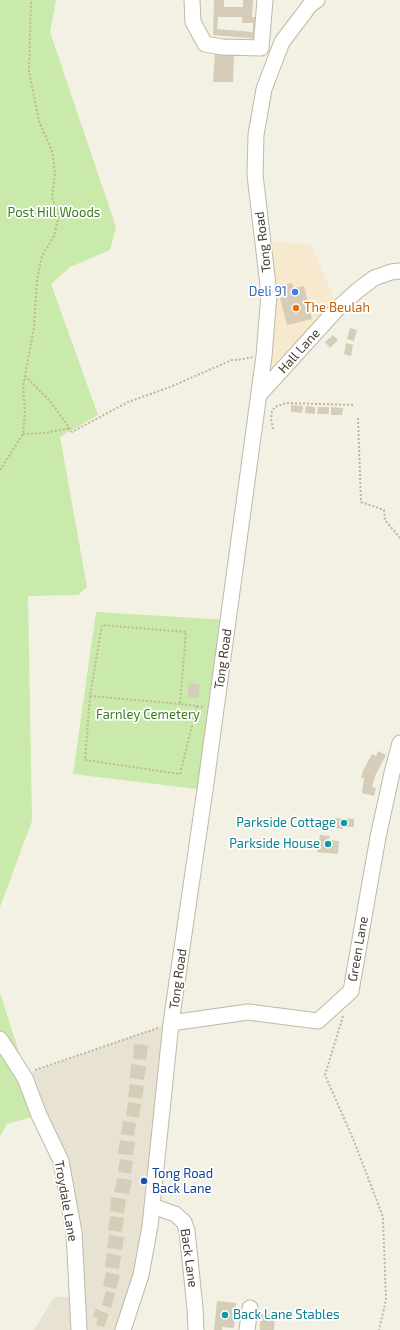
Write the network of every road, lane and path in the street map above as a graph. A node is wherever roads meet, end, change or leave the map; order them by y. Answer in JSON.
{"nodes":[{"id":1,"x":31,"y":0,"type":"edge"},
{"id":2,"x":192,"y":0,"type":"edge"},
{"id":3,"x":265,"y":0,"type":"edge"},
{"id":4,"x":317,"y":0,"type":"edge"},
{"id":5,"x":400,"y":272,"type":"edge"},
{"id":6,"x":264,"y":356,"type":"junction"},
{"id":7,"x":25,"y":376,"type":"junction"},
{"id":8,"x":259,"y":395,"type":"junction"},
{"id":9,"x":355,"y":405,"type":"dead end"},
{"id":10,"x":358,"y":418,"type":"dead end"},
{"id":11,"x":70,"y":428,"type":"junction"},
{"id":12,"x":273,"y":429,"type":"dead end"},
{"id":13,"x":23,"y":434,"type":"junction"},
{"id":14,"x":0,"y":470,"type":"edge"},
{"id":15,"x":400,"y":538,"type":"edge"},
{"id":16,"x":90,"y":696,"type":"junction"},
{"id":17,"x":180,"y":704,"type":"junction"},
{"id":18,"x":197,"y":706,"type":"junction"},
{"id":19,"x":216,"y":708,"type":"junction"},
{"id":20,"x":400,"y":743,"type":"edge"},
{"id":21,"x":344,"y":1013,"type":"dead end"},
{"id":22,"x":171,"y":1023,"type":"junction"},
{"id":23,"x":0,"y":1039,"type":"edge"},
{"id":24,"x":23,"y":1075,"type":"junction"},
{"id":25,"x":152,"y":1206,"type":"junction"},
{"id":26,"x":250,"y":1308,"type":"dead end"},
{"id":27,"x":79,"y":1330,"type":"edge"},
{"id":28,"x":124,"y":1330,"type":"edge"},
{"id":29,"x":196,"y":1330,"type":"edge"},
{"id":30,"x":247,"y":1330,"type":"edge"},
{"id":31,"x":379,"y":1330,"type":"edge"}],
"edges":[{"from":1,"to":7,"type":"path"},
{"from":2,"to":3,"type":"street"},
{"from":4,"to":6,"type":"street","name":"Tong Road"},
{"from":5,"to":8,"type":"street","name":"Hall Lane"},
{"from":6,"to":8,"type":"street","name":"Tong Road"},
{"from":6,"to":11,"type":"path"},
{"from":7,"to":11,"type":"path"},
{"from":7,"to":13,"type":"path"},
{"from":8,"to":19,"type":"street","name":"Tong Road"},
{"from":9,"to":12,"type":"path"},
{"from":10,"to":15,"type":"path"},
{"from":11,"to":13,"type":"path"},
{"from":13,"to":14,"type":"path"},
{"from":16,"to":17,"type":"path"},
{"from":16,"to":17,"type":"path"},
{"from":16,"to":18,"type":"path"},
{"from":17,"to":18,"type":"path"},
{"from":18,"to":19,"type":"path"},
{"from":19,"to":22,"type":"street","name":"Tong Road"},
{"from":20,"to":22,"type":"street","name":"Green Lane"},
{"from":21,"to":31,"type":"path"},
{"from":22,"to":24,"type":"path"},
{"from":22,"to":25,"type":"street","name":"Tong Road"},
{"from":23,"to":24,"type":"street","name":"Troydale Lane"},
{"from":24,"to":27,"type":"street","name":"Troydale Lane"},
{"from":25,"to":28,"type":"street","name":"Tong Road"},
{"from":25,"to":29,"type":"street","name":"Back Lane"},
{"from":26,"to":30,"type":"street"}]}
